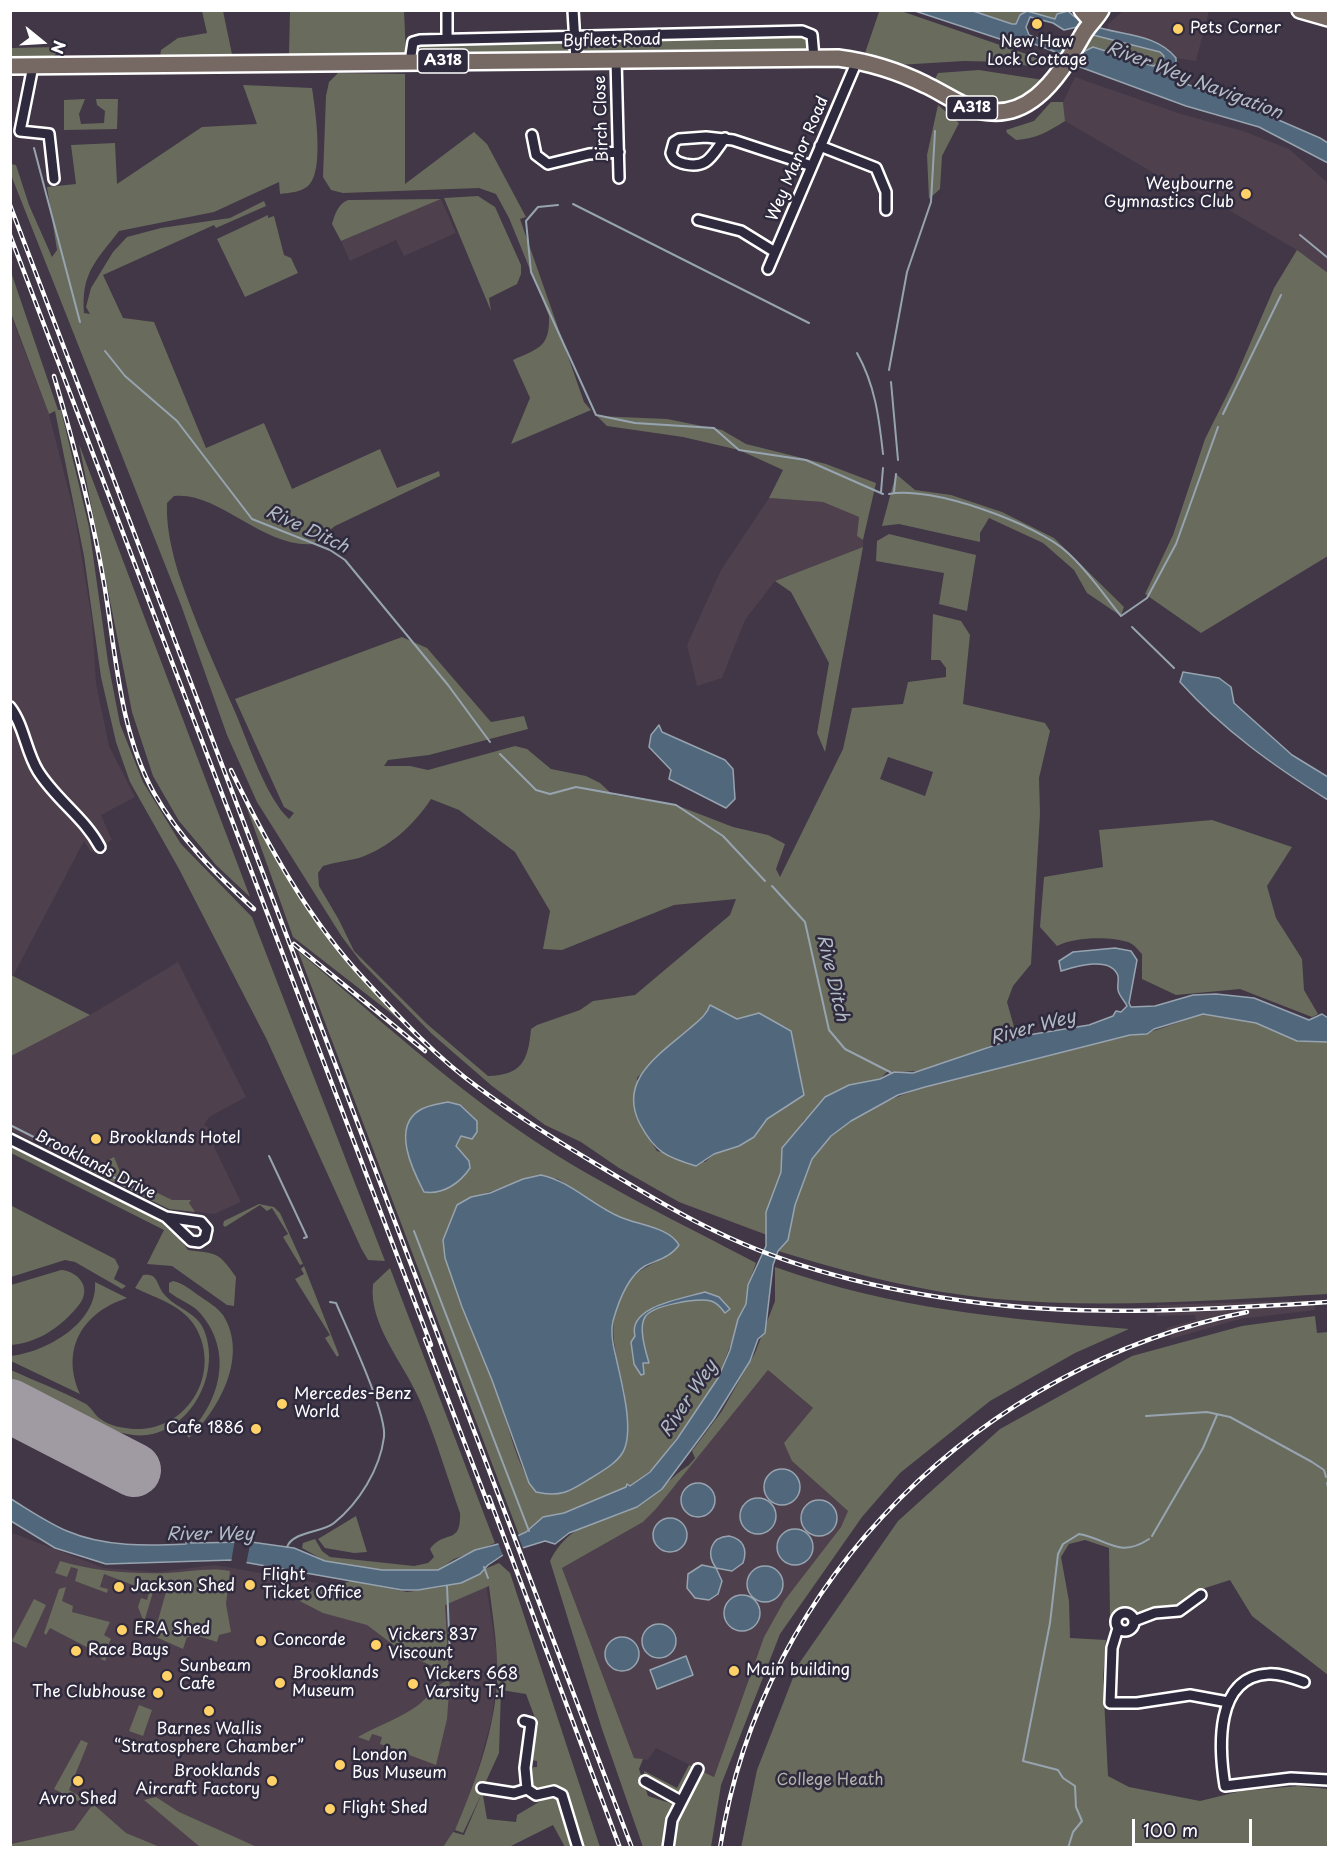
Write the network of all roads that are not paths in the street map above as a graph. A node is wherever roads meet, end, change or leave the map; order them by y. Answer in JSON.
{"nodes":[{"id":1,"x":447,"y":10,"type":"edge"},
{"id":2,"x":573,"y":10,"type":"edge"},
{"id":3,"x":1300,"y":10,"type":"edge"},
{"id":4,"x":1092,"y":15,"type":"edge"},
{"id":5,"x":1329,"y":18,"type":"edge"},
{"id":6,"x":574,"y":36,"type":"junction"},
{"id":7,"x":447,"y":38,"type":"junction"},
{"id":8,"x":814,"y":58,"type":"junction"},
{"id":9,"x":616,"y":59,"type":"junction"},
{"id":10,"x":576,"y":60,"type":"junction"},
{"id":11,"x":857,"y":61,"type":"junction"},
{"id":12,"x":410,"y":62,"type":"junction"},
{"id":13,"x":10,"y":66,"type":"edge"},
{"id":14,"x":33,"y":66,"type":"junction"},
{"id":15,"x":531,"y":135,"type":"dead end"},
{"id":16,"x":724,"y":138,"type":"junction"},
{"id":17,"x":820,"y":146,"type":"junction"},
{"id":18,"x":618,"y":152,"type":"junction"},
{"id":19,"x":812,"y":166,"type":"junction"},
{"id":20,"x":54,"y":179,"type":"dead end"},
{"id":21,"x":619,"y":179,"type":"dead end"},
{"id":22,"x":886,"y":210,"type":"dead end"},
{"id":23,"x":698,"y":220,"type":"dead end"},
{"id":24,"x":715,"y":224,"type":"junction"},
{"id":25,"x":713,"y":234,"type":"dead end"},
{"id":26,"x":775,"y":252,"type":"junction"},
{"id":27,"x":768,"y":269,"type":"dead end"},
{"id":28,"x":10,"y":707,"type":"edge"},
{"id":29,"x":100,"y":847,"type":"dead end"},
{"id":30,"x":10,"y":1139,"type":"edge"},
{"id":31,"x":166,"y":1217,"type":"junction"},
{"id":32,"x":194,"y":1222,"type":"junction"},
{"id":33,"x":186,"y":1236,"type":"junction"},
{"id":34,"x":1201,"y":1595,"type":"dead end"},
{"id":35,"x":1134,"y":1621,"type":"junction"},
{"id":36,"x":1118,"y":1628,"type":"junction"},
{"id":37,"x":1305,"y":1682,"type":"dead end"},
{"id":38,"x":1228,"y":1702,"type":"junction"},
{"id":39,"x":524,"y":1721,"type":"dead end"},
{"id":40,"x":698,"y":1768,"type":"dead end"},
{"id":41,"x":1329,"y":1780,"type":"edge"},
{"id":42,"x":645,"y":1781,"type":"dead end"},
{"id":43,"x":482,"y":1788,"type":"dead end"},
{"id":44,"x":527,"y":1789,"type":"junction"},
{"id":45,"x":681,"y":1801,"type":"junction"},
{"id":46,"x":578,"y":1848,"type":"edge"},
{"id":47,"x":668,"y":1848,"type":"edge"}],
"edges":[{"from":1,"to":7,"type":"street"},
{"from":2,"to":6,"type":"street"},
{"from":3,"to":5,"type":"main road"},
{"from":4,"to":11,"type":"main road","name":"Byfleet Road","number":"A318"},
{"from":6,"to":7,"type":"street","name":"Byfleet Road"},
{"from":6,"to":8,"type":"street","name":"Byfleet Road"},
{"from":6,"to":10,"type":"street"},
{"from":7,"to":12,"type":"street","name":"Byfleet Road"},
{"from":8,"to":9,"type":"main road","name":"Byfleet Road","number":"A318"},
{"from":8,"to":11,"type":"main road","name":"Byfleet Road","number":"A318"},
{"from":9,"to":10,"type":"main road","name":"Byfleet Road","number":"A318"},
{"from":9,"to":18,"type":"street","name":"Birch Close"},
{"from":10,"to":12,"type":"main road","name":"Byfleet Road","number":"A318"},
{"from":11,"to":17,"type":"street","name":"Wey Manor Road"},
{"from":12,"to":14,"type":"main road","name":"Byfleet Road","number":"A318"},
{"from":13,"to":14,"type":"main road","name":"Byfleet Road","number":"A318"},
{"from":14,"to":20,"type":"street"},
{"from":15,"to":18,"type":"street"},
{"from":16,"to":16,"type":"street"},
{"from":16,"to":19,"type":"street"},
{"from":17,"to":19,"type":"street","name":"Wey Manor Road"},
{"from":17,"to":22,"type":"street"},
{"from":18,"to":21,"type":"street","name":"Birch Close"},
{"from":19,"to":26,"type":"street","name":"Wey Manor Road"},
{"from":23,"to":24,"type":"street"},
{"from":24,"to":25,"type":"street"},
{"from":24,"to":26,"type":"street"},
{"from":26,"to":27,"type":"street","name":"Wey Manor Road"},
{"from":28,"to":29,"type":"street"},
{"from":30,"to":31,"type":"street","name":"Brooklands Drive"},
{"from":31,"to":32,"type":"street","name":"Brooklands Drive"},
{"from":31,"to":33,"type":"street","name":"Brooklands Drive"},
{"from":32,"to":33,"type":"street"},
{"from":32,"to":33,"type":"street"},
{"from":34,"to":35,"type":"street"},
{"from":35,"to":36,"type":"street"},
{"from":35,"to":36,"type":"street"},
{"from":36,"to":38,"type":"street"},
{"from":37,"to":38,"type":"street"},
{"from":38,"to":41,"type":"street"},
{"from":39,"to":44,"type":"street"},
{"from":40,"to":45,"type":"street"},
{"from":42,"to":45,"type":"street"},
{"from":43,"to":44,"type":"street"},
{"from":44,"to":46,"type":"street"},
{"from":45,"to":47,"type":"street"}]}
